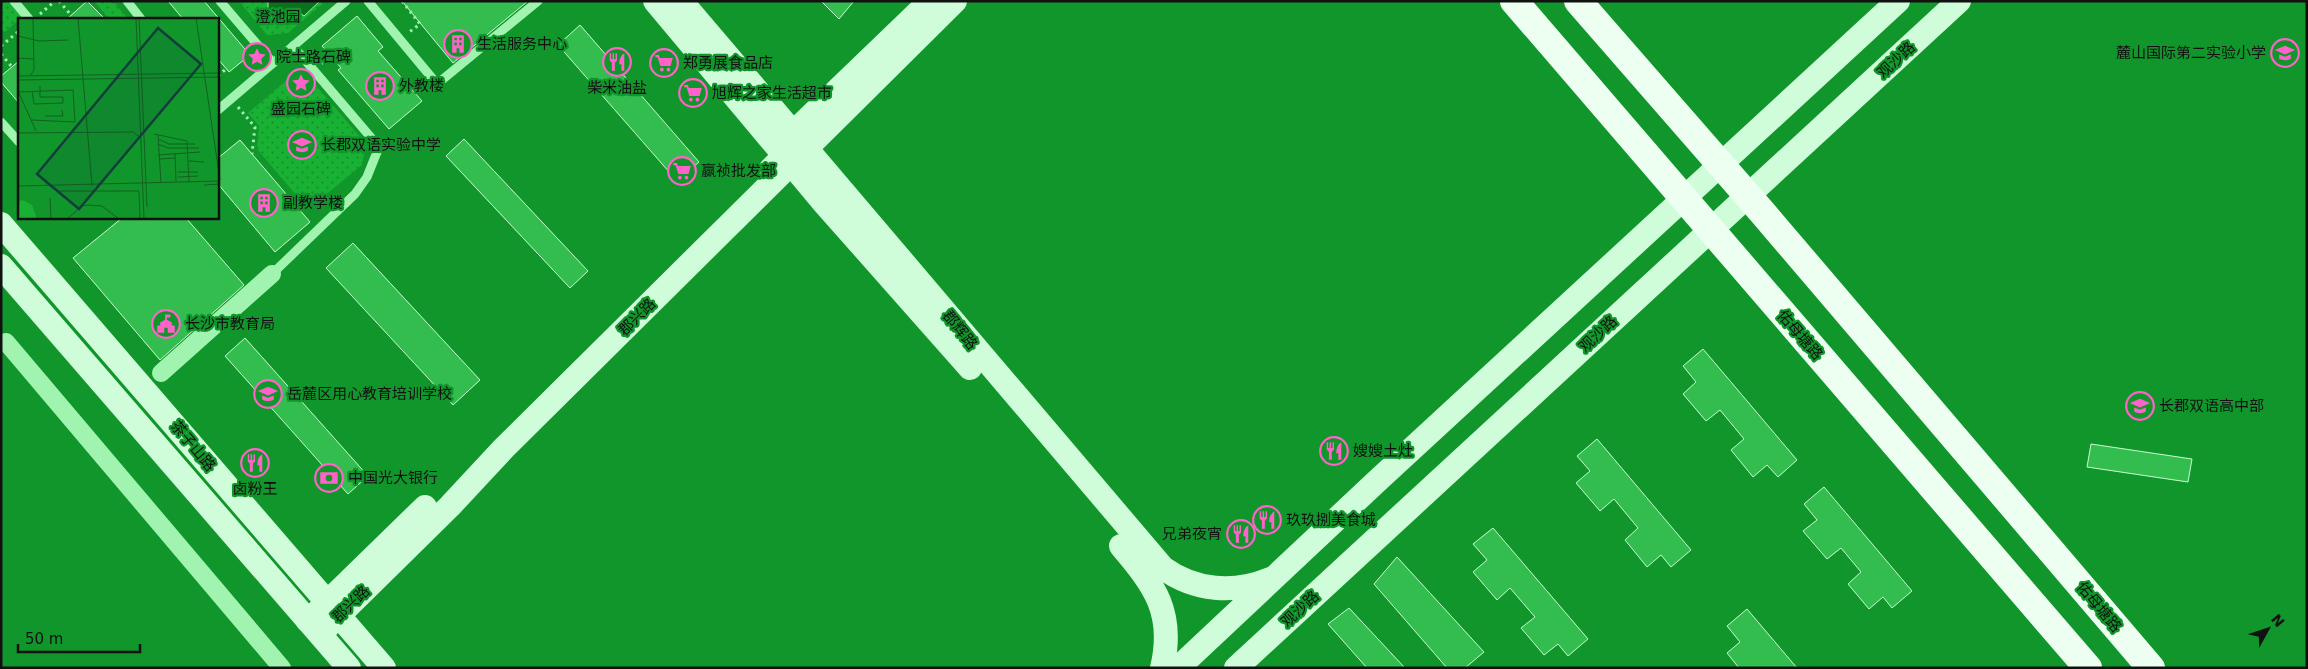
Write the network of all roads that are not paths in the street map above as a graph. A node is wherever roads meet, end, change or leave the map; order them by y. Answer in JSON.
{"nodes":[{"id":1,"x":14,"y":1,"type":"edge"},
{"id":2,"x":126,"y":1,"type":"edge"},
{"id":3,"x":220,"y":1,"type":"edge"},
{"id":4,"x":346,"y":1,"type":"edge"},
{"id":5,"x":368,"y":1,"type":"edge"},
{"id":6,"x":538,"y":1,"type":"edge"},
{"id":7,"x":655,"y":1,"type":"edge"},
{"id":8,"x":681,"y":1,"type":"edge"},
{"id":9,"x":930,"y":1,"type":"edge"},
{"id":10,"x":955,"y":1,"type":"edge"},
{"id":11,"x":1514,"y":1,"type":"edge"},
{"id":12,"x":1578,"y":1,"type":"edge"},
{"id":13,"x":1898,"y":1,"type":"edge"},
{"id":14,"x":1960,"y":1,"type":"edge"},
{"id":15,"x":28,"y":18,"type":"edge"},
{"id":16,"x":140,"y":18,"type":"edge"},
{"id":17,"x":293,"y":46,"type":"junction"},
{"id":18,"x":273,"y":63,"type":"junction"},
{"id":19,"x":219,"y":108,"type":"edge"},
{"id":20,"x":1,"y":122,"type":"edge"},
{"id":21,"x":18,"y":141,"type":"edge"},
{"id":22,"x":794,"y":150,"type":"junction"},
{"id":23,"x":1720,"y":165,"type":"junction"},
{"id":24,"x":1748,"y":196,"type":"junction"},
{"id":25,"x":1683,"y":199,"type":"junction"},
{"id":26,"x":1,"y":224,"type":"edge"},
{"id":27,"x":1710,"y":231,"type":"junction"},
{"id":28,"x":1,"y":266,"type":"edge"},
{"id":29,"x":272,"y":274,"type":"joint"},
{"id":30,"x":6,"y":342,"type":"dead end"},
{"id":31,"x":153,"y":381,"type":"junction"},
{"id":32,"x":1274,"y":578,"type":"junction"},
{"id":33,"x":333,"y":609,"type":"junction"},
{"id":34,"x":314,"y":628,"type":"junction"},
{"id":35,"x":282,"y":668,"type":"edge"},
{"id":36,"x":349,"y":668,"type":"edge"},
{"id":37,"x":384,"y":668,"type":"edge"},
{"id":38,"x":1162,"y":668,"type":"edge"},
{"id":39,"x":1178,"y":668,"type":"edge"},
{"id":40,"x":1236,"y":668,"type":"edge"},
{"id":41,"x":2088,"y":668,"type":"edge"},
{"id":42,"x":2151,"y":668,"type":"edge"}],
"edges":[{"from":1,"to":15,"type":"lane"},
{"from":2,"to":16,"type":"lane"},
{"from":3,"to":18,"type":"lane"},
{"from":4,"to":17,"type":"lane"},
{"from":5,"to":6,"type":"lane"},
{"from":7,"to":22,"type":"main road","name":"郡辉路"},
{"from":8,"to":22,"type":"main road","name":"郡辉路"},
{"from":9,"to":22,"type":"main road","name":"郡兴路"},
{"from":10,"to":22,"type":"main road","name":"郡兴路"},
{"from":11,"to":25,"type":"main road","name":"佑母塘路"},
{"from":12,"to":23,"type":"main road","name":"佑母塘路"},
{"from":13,"to":23,"type":"main road"},
{"from":14,"to":24,"type":"main road","name":"观沙路"},
{"from":17,"to":18,"type":"lane"},
{"from":17,"to":29,"type":"lane"},
{"from":18,"to":19,"type":"lane"},
{"from":20,"to":21,"type":"lane"},
{"from":22,"to":32,"type":"main road","name":"郡辉路"},
{"from":22,"to":33,"type":"main road","name":"郡兴路"},
{"from":22,"to":38,"type":"main road","name":"郡辉路"},
{"from":23,"to":24,"type":"main road","name":"佑母塘路"},
{"from":23,"to":25,"type":"main road"},
{"from":24,"to":27,"type":"main road","name":"观沙路"},
{"from":24,"to":42,"type":"main road","name":"佑母塘路"},
{"from":25,"to":27,"type":"main road","name":"佑母塘路"},
{"from":25,"to":32,"type":"main road"},
{"from":26,"to":31,"type":"main road","name":"茶子山路"},
{"from":27,"to":40,"type":"main road","name":"观沙路"},
{"from":27,"to":41,"type":"main road","name":"佑母塘路"},
{"from":28,"to":34,"type":"main road","name":"茶子山路"},
{"from":29,"to":31,"type":"street"},
{"from":30,"to":35,"type":"street"},
{"from":31,"to":33,"type":"main road","name":"茶子山路"},
{"from":32,"to":39,"type":"main road"},
{"from":33,"to":34,"type":"main road","name":"郡兴路"},
{"from":33,"to":37,"type":"main road","name":"茶子山路"},
{"from":34,"to":36,"type":"main road","name":"茶子山路"}]}
